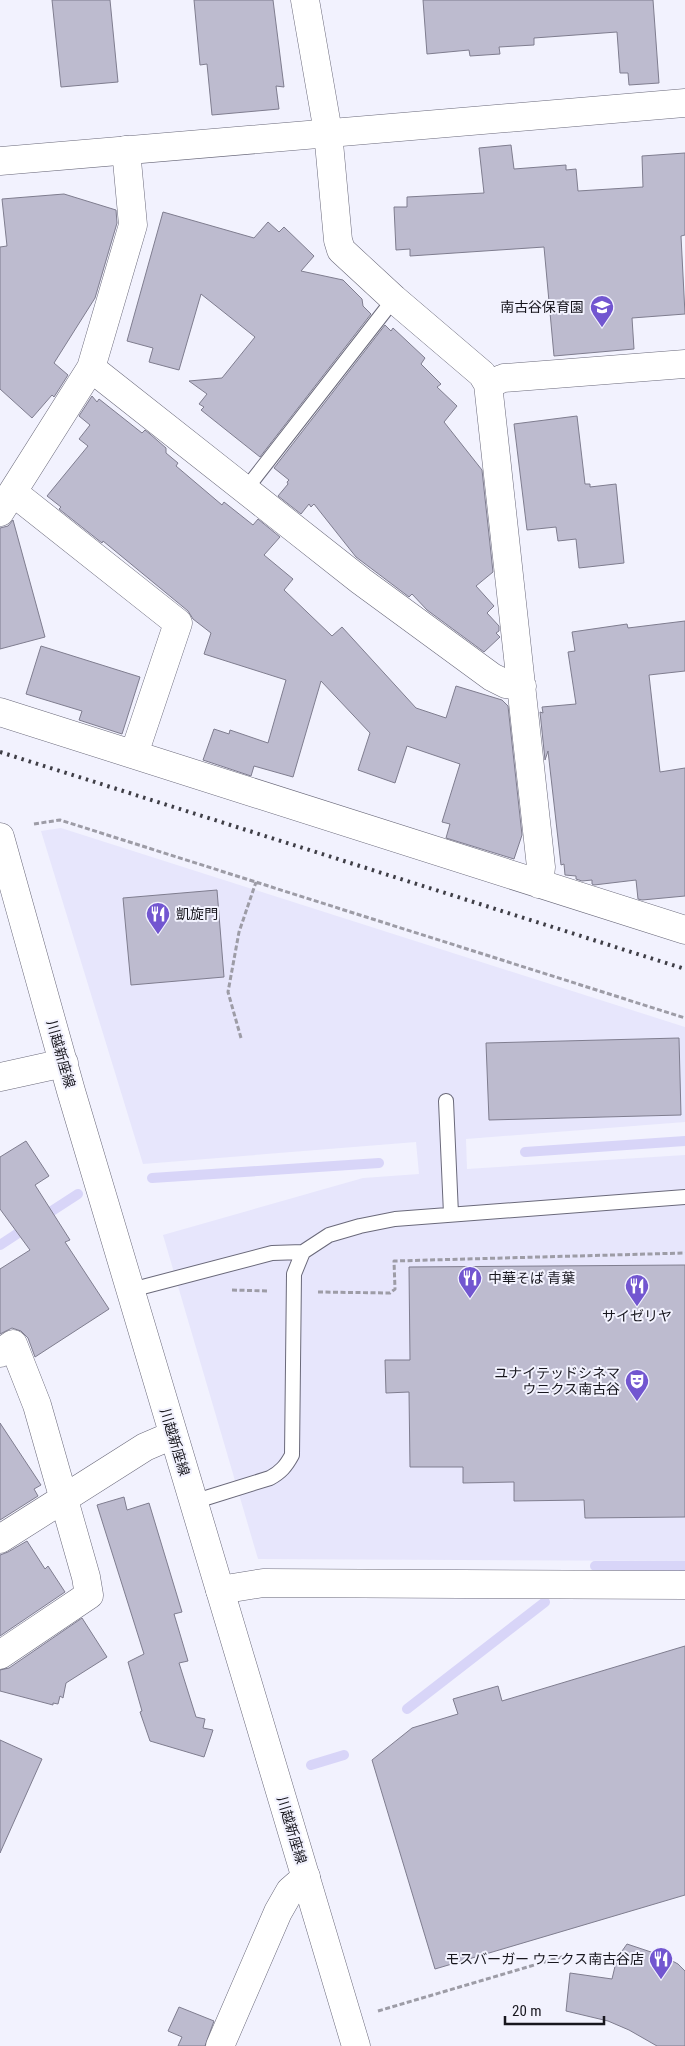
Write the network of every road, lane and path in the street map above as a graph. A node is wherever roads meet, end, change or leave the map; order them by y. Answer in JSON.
{"nodes":[{"id":1,"x":305,"y":0,"type":"edge"},
{"id":2,"x":685,"y":103,"type":"edge"},
{"id":3,"x":328,"y":132,"type":"junction"},
{"id":4,"x":126,"y":150,"type":"junction"},
{"id":5,"x":1,"y":158,"type":"edge"},
{"id":6,"x":394,"y":299,"type":"junction"},
{"id":7,"x":685,"y":364,"type":"edge"},
{"id":8,"x":91,"y":368,"type":"junction"},
{"id":9,"x":488,"y":384,"type":"junction"},
{"id":10,"x":246,"y":489,"type":"junction"},
{"id":11,"x":7,"y":503,"type":"edge"},
{"id":12,"x":522,"y":686,"type":"junction"},
{"id":13,"x":0,"y":712,"type":"edge"},
{"id":14,"x":134,"y":754,"type":"junction"},
{"id":15,"x":34,"y":824,"type":"dead end"},
{"id":16,"x":0,"y":837,"type":"edge"},
{"id":17,"x":256,"y":882,"type":"junction"},
{"id":18,"x":539,"y":884,"type":"junction"},
{"id":19,"x":685,"y":930,"type":"edge"},
{"id":20,"x":685,"y":1018,"type":"edge"},
{"id":21,"x":241,"y":1038,"type":"dead end"},
{"id":22,"x":64,"y":1063,"type":"junction"},
{"id":23,"x":0,"y":1077,"type":"edge"},
{"id":24,"x":446,"y":1101,"type":"dead end"},
{"id":25,"x":685,"y":1197,"type":"edge"},
{"id":26,"x":451,"y":1214,"type":"junction"},
{"id":27,"x":303,"y":1252,"type":"junction"},
{"id":28,"x":685,"y":1253,"type":"edge"},
{"id":29,"x":131,"y":1290,"type":"junction"},
{"id":30,"x":309,"y":1292,"type":"dead end"},
{"id":31,"x":0,"y":1353,"type":"edge"},
{"id":32,"x":173,"y":1435,"type":"junction"},
{"id":33,"x":63,"y":1500,"type":"junction"},
{"id":34,"x":193,"y":1502,"type":"junction"},
{"id":35,"x":0,"y":1539,"type":"edge"},
{"id":36,"x":685,"y":1585,"type":"edge"},
{"id":37,"x":220,"y":1590,"type":"junction"},
{"id":38,"x":0,"y":1655,"type":"edge"},
{"id":39,"x":306,"y":1877,"type":"junction"},
{"id":40,"x":565,"y":1956,"type":"dead end"},
{"id":41,"x":370,"y":2013,"type":"dead end"},
{"id":42,"x":220,"y":2046,"type":"edge"},
{"id":43,"x":356,"y":2046,"type":"edge"}],
"edges":[{"from":1,"to":3,"type":"street"},
{"from":2,"to":3,"type":"street"},
{"from":3,"to":4,"type":"street"},
{"from":3,"to":6,"type":"street"},
{"from":4,"to":5,"type":"street"},
{"from":4,"to":8,"type":"street"},
{"from":6,"to":9,"type":"street"},
{"from":6,"to":10,"type":"lane"},
{"from":7,"to":9,"type":"street"},
{"from":8,"to":10,"type":"street"},
{"from":8,"to":11,"type":"street"},
{"from":9,"to":12,"type":"street"},
{"from":10,"to":12,"type":"street"},
{"from":11,"to":14,"type":"street"},
{"from":12,"to":18,"type":"street"},
{"from":13,"to":14,"type":"street"},
{"from":14,"to":18,"type":"street"},
{"from":15,"to":17,"type":"path"},
{"from":16,"to":22,"type":"street","name":"川越新座線"},
{"from":17,"to":20,"type":"path"},
{"from":17,"to":21,"type":"path"},
{"from":18,"to":19,"type":"street"},
{"from":22,"to":23,"type":"street"},
{"from":22,"to":29,"type":"street","name":"川越新座線"},
{"from":24,"to":26,"type":"lane"},
{"from":25,"to":26,"type":"lane"},
{"from":26,"to":27,"type":"lane"},
{"from":27,"to":29,"type":"lane"},
{"from":27,"to":34,"type":"lane"},
{"from":28,"to":30,"type":"path"},
{"from":29,"to":32,"type":"street","name":"川越新座線"},
{"from":31,"to":33,"type":"street"},
{"from":32,"to":33,"type":"street"},
{"from":32,"to":34,"type":"street","name":"川越新座線"},
{"from":33,"to":35,"type":"street"},
{"from":33,"to":38,"type":"street"},
{"from":34,"to":37,"type":"street","name":"川越新座線"},
{"from":36,"to":37,"type":"street"},
{"from":37,"to":39,"type":"street","name":"川越新座線"},
{"from":39,"to":42,"type":"street"},
{"from":39,"to":43,"type":"street","name":"川越新座線"},
{"from":40,"to":41,"type":"path"}]}
